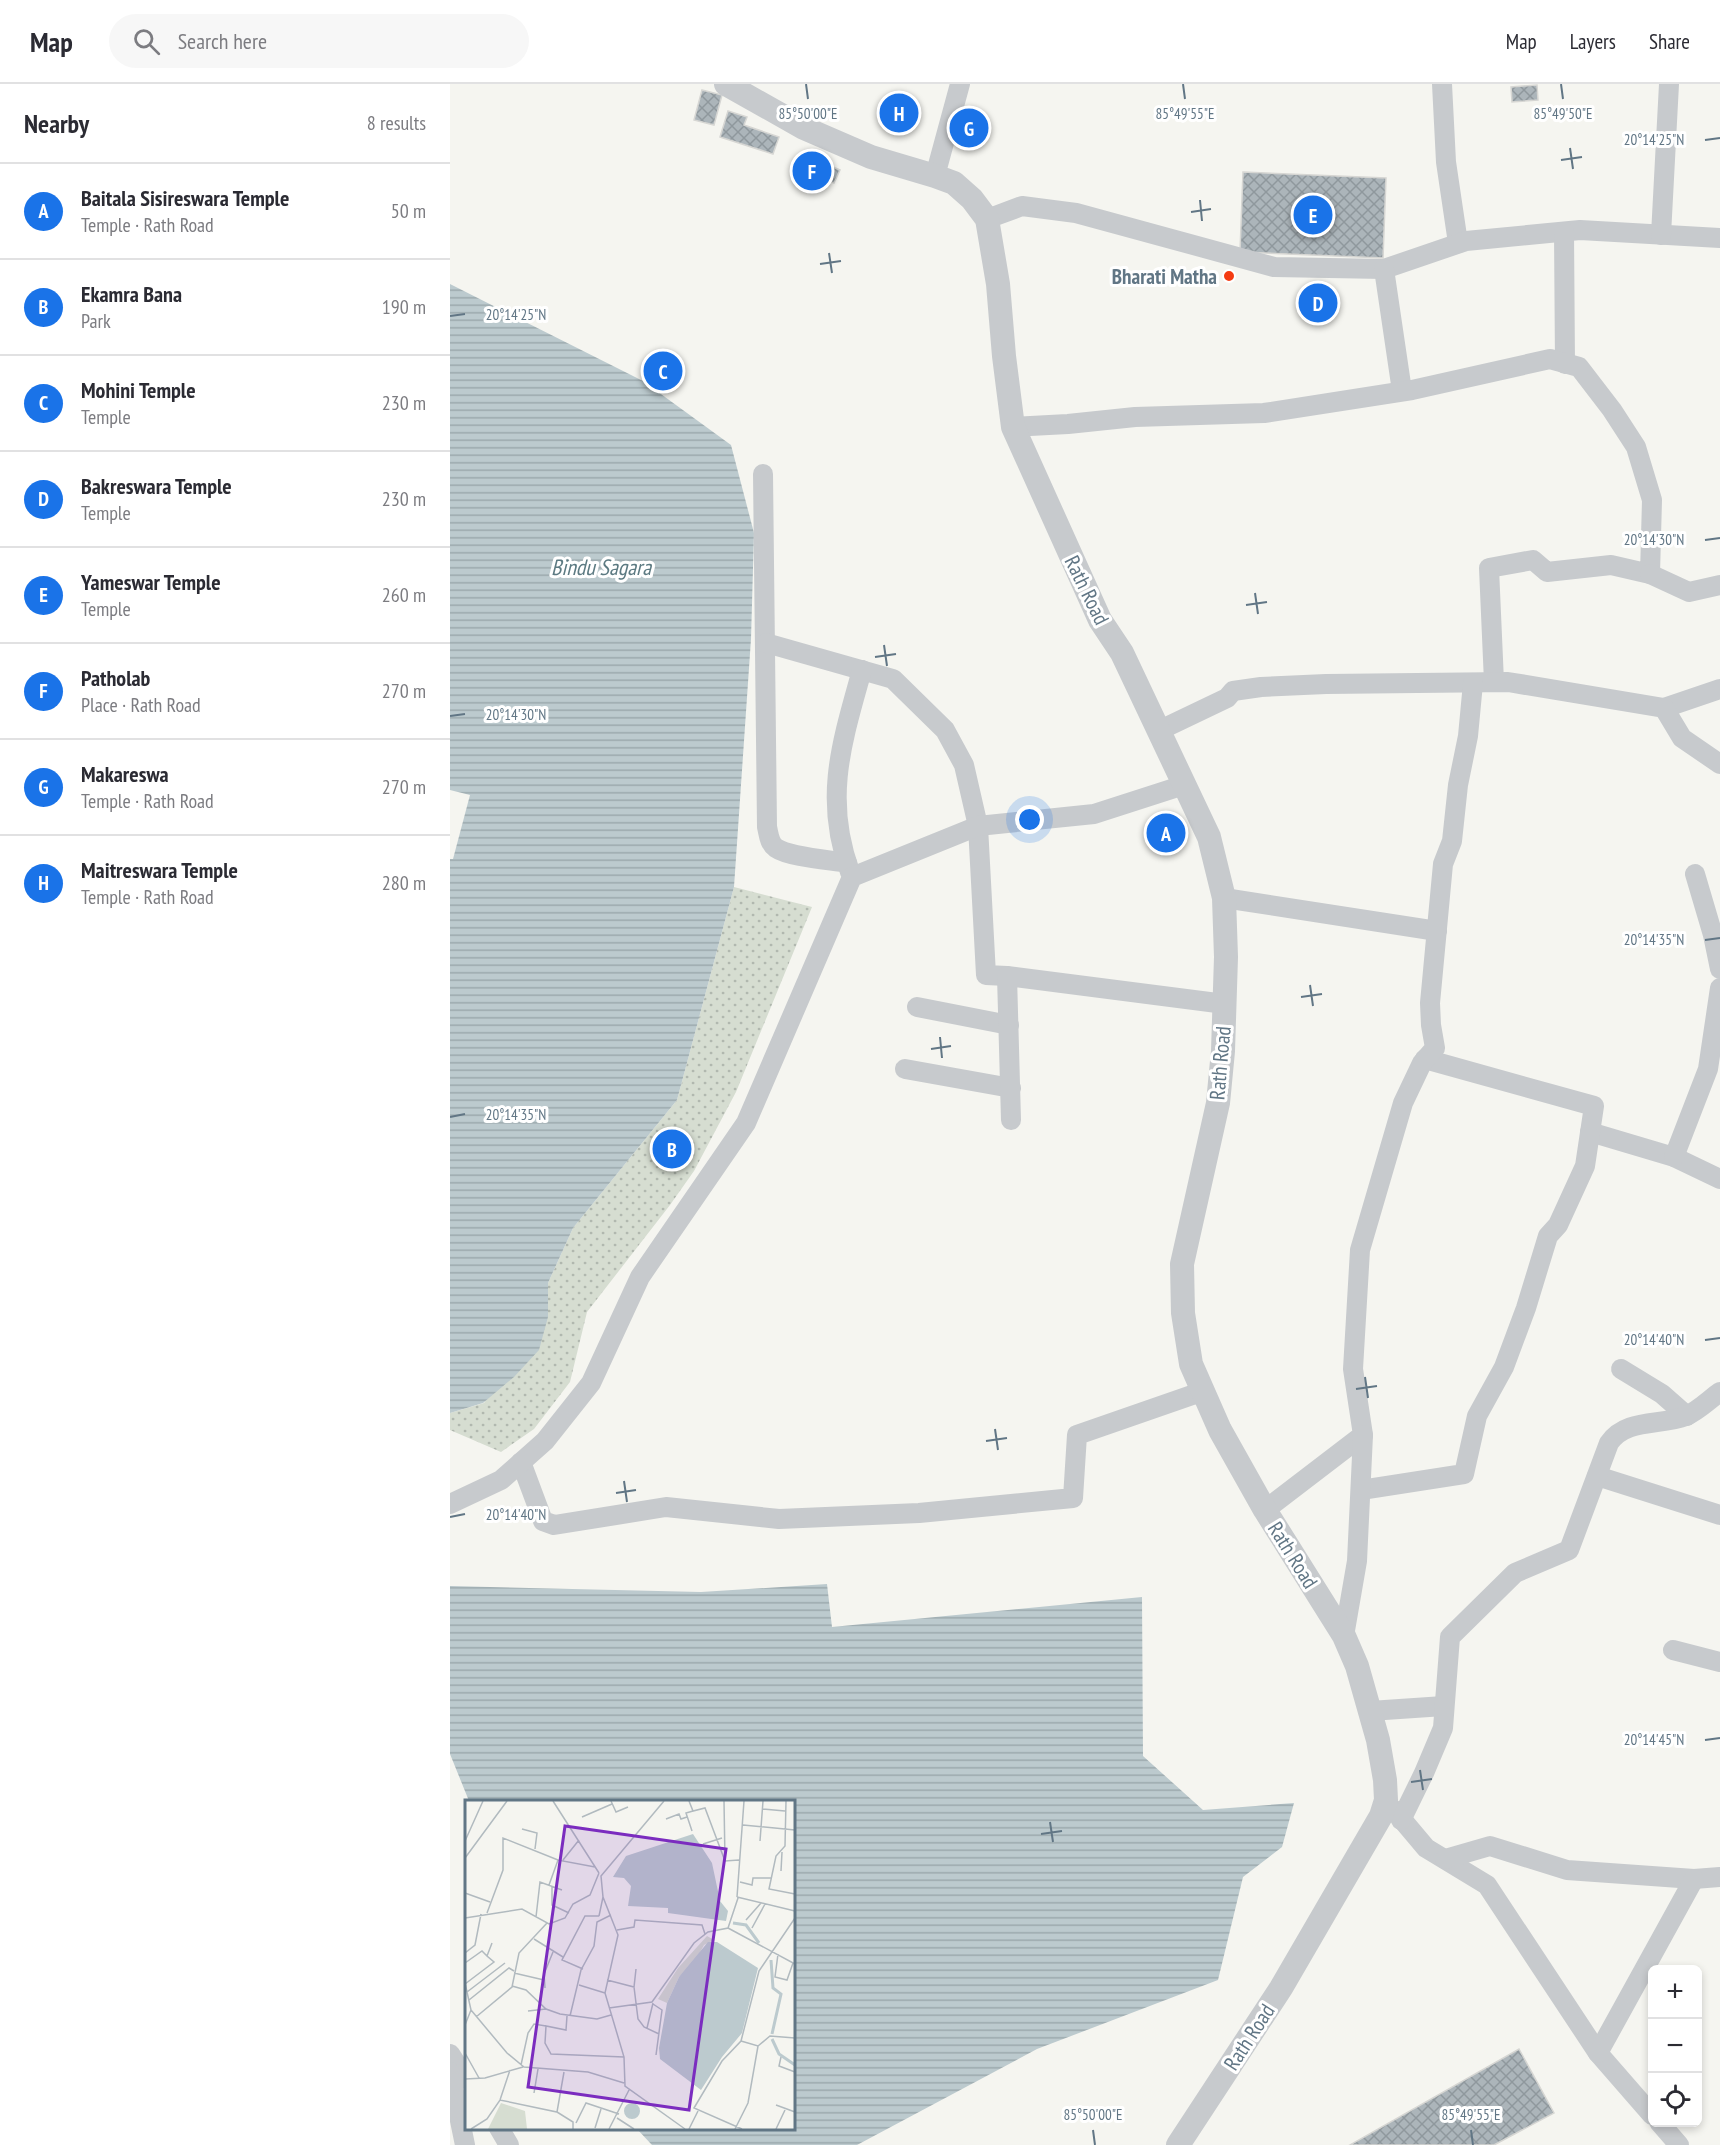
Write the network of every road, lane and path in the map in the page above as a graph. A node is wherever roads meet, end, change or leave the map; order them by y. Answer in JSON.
{"nodes":[{"id":1,"x":726,"y":84,"type":"edge"},
{"id":2,"x":960,"y":84,"type":"edge"},
{"id":3,"x":1443,"y":84,"type":"edge"},
{"id":4,"x":1670,"y":84,"type":"edge"},
{"id":5,"x":935,"y":176,"type":"junction"},
{"id":6,"x":987,"y":219,"type":"junction"},
{"id":7,"x":1564,"y":232,"type":"junction"},
{"id":8,"x":1661,"y":235,"type":"junction"},
{"id":9,"x":1720,"y":238,"type":"edge"},
{"id":10,"x":1458,"y":243,"type":"junction"},
{"id":11,"x":1384,"y":269,"type":"junction"},
{"id":12,"x":1565,"y":364,"type":"junction"},
{"id":13,"x":1402,"y":391,"type":"junction"},
{"id":14,"x":1013,"y":427,"type":"junction"},
{"id":15,"x":763,"y":474,"type":"dead end"},
{"id":16,"x":1650,"y":574,"type":"junction"},
{"id":17,"x":1720,"y":585,"type":"edge"},
{"id":18,"x":766,"y":643,"type":"junction"},
{"id":19,"x":862,"y":670,"type":"junction"},
{"id":20,"x":1494,"y":682,"type":"junction"},
{"id":21,"x":1473,"y":683,"type":"junction"},
{"id":22,"x":1720,"y":689,"type":"edge"},
{"id":23,"x":1664,"y":708,"type":"junction"},
{"id":24,"x":1158,"y":730,"type":"junction"},
{"id":25,"x":1720,"y":764,"type":"edge"},
{"id":26,"x":1184,"y":785,"type":"junction"},
{"id":27,"x":978,"y":826,"type":"junction"},
{"id":28,"x":849,"y":870,"type":"junction"},
{"id":29,"x":1695,"y":874,"type":"dead end"},
{"id":30,"x":1224,"y":898,"type":"junction"},
{"id":31,"x":1437,"y":931,"type":"junction"},
{"id":32,"x":1716,"y":934,"type":"edge"},
{"id":33,"x":1720,"y":969,"type":"edge"},
{"id":34,"x":1007,"y":975,"type":"junction"},
{"id":35,"x":1720,"y":988,"type":"edge"},
{"id":36,"x":1225,"y":1004,"type":"junction"},
{"id":37,"x":917,"y":1007,"type":"dead end"},
{"id":38,"x":1009,"y":1025,"type":"junction"},
{"id":39,"x":1425,"y":1059,"type":"junction"},
{"id":40,"x":905,"y":1070,"type":"dead end"},
{"id":41,"x":1011,"y":1088,"type":"junction"},
{"id":42,"x":1011,"y":1120,"type":"dead end"},
{"id":43,"x":1590,"y":1132,"type":"junction"},
{"id":44,"x":1674,"y":1157,"type":"junction"},
{"id":45,"x":1720,"y":1179,"type":"edge"},
{"id":46,"x":1621,"y":1369,"type":"dead end"},
{"id":47,"x":1720,"y":1392,"type":"edge"},
{"id":48,"x":1203,"y":1396,"type":"junction"},
{"id":49,"x":1687,"y":1416,"type":"junction"},
{"id":50,"x":1363,"y":1435,"type":"junction"},
{"id":51,"x":521,"y":1462,"type":"junction"},
{"id":52,"x":1597,"y":1476,"type":"junction"},
{"id":53,"x":1361,"y":1490,"type":"junction"},
{"id":54,"x":450,"y":1504,"type":"edge"},
{"id":55,"x":1265,"y":1510,"type":"junction"},
{"id":56,"x":1720,"y":1515,"type":"edge"},
{"id":57,"x":1344,"y":1636,"type":"junction"},
{"id":58,"x":1673,"y":1650,"type":"dead end"},
{"id":59,"x":1720,"y":1662,"type":"edge"},
{"id":60,"x":1444,"y":1706,"type":"junction"},
{"id":61,"x":1370,"y":1711,"type":"junction"},
{"id":62,"x":1386,"y":1800,"type":"junction"},
{"id":63,"x":1401,"y":1820,"type":"junction"},
{"id":64,"x":1445,"y":1859,"type":"junction"},
{"id":65,"x":1720,"y":1877,"type":"edge"},
{"id":66,"x":1694,"y":1879,"type":"junction"},
{"id":67,"x":1598,"y":2053,"type":"junction"},
{"id":68,"x":450,"y":2054,"type":"edge"},
{"id":69,"x":450,"y":2072,"type":"edge"},
{"id":70,"x":465,"y":2077,"type":"edge"},
{"id":71,"x":1648,"y":2109,"type":"edge"},
{"id":72,"x":1663,"y":2127,"type":"edge"},
{"id":73,"x":500,"y":2130,"type":"edge"},
{"id":74,"x":465,"y":2145,"type":"edge"},
{"id":75,"x":509,"y":2145,"type":"edge"},
{"id":76,"x":1178,"y":2145,"type":"edge"},
{"id":77,"x":1679,"y":2145,"type":"edge"}],
"edges":[{"from":1,"to":5,"type":"street","name":"Rath Road"},
{"from":2,"to":5,"type":"street"},
{"from":3,"to":10,"type":"street"},
{"from":4,"to":8,"type":"street"},
{"from":5,"to":6,"type":"street","name":"Rath Road"},
{"from":6,"to":11,"type":"street"},
{"from":6,"to":14,"type":"street","name":"Rath Road"},
{"from":7,"to":8,"type":"street"},
{"from":7,"to":10,"type":"street"},
{"from":7,"to":12,"type":"street"},
{"from":8,"to":9,"type":"street"},
{"from":10,"to":11,"type":"street"},
{"from":11,"to":13,"type":"street"},
{"from":12,"to":13,"type":"street"},
{"from":12,"to":16,"type":"street"},
{"from":13,"to":14,"type":"street"},
{"from":14,"to":24,"type":"street","name":"Rath Road"},
{"from":15,"to":18,"type":"street"},
{"from":16,"to":17,"type":"street"},
{"from":16,"to":20,"type":"street"},
{"from":18,"to":19,"type":"street"},
{"from":18,"to":28,"type":"street"},
{"from":19,"to":27,"type":"street"},
{"from":19,"to":28,"type":"street"},
{"from":20,"to":21,"type":"street"},
{"from":20,"to":23,"type":"street"},
{"from":21,"to":24,"type":"street"},
{"from":21,"to":31,"type":"street"},
{"from":22,"to":23,"type":"street"},
{"from":23,"to":25,"type":"street"},
{"from":24,"to":26,"type":"street","name":"Rath Road"},
{"from":26,"to":27,"type":"street"},
{"from":26,"to":30,"type":"street","name":"Rath Road"},
{"from":27,"to":28,"type":"street"},
{"from":27,"to":34,"type":"street"},
{"from":28,"to":51,"type":"street"},
{"from":29,"to":32,"type":"street"},
{"from":30,"to":31,"type":"street"},
{"from":30,"to":36,"type":"street","name":"Rath Road"},
{"from":31,"to":39,"type":"street"},
{"from":32,"to":33,"type":"street"},
{"from":34,"to":36,"type":"street"},
{"from":34,"to":38,"type":"street"},
{"from":35,"to":44,"type":"street"},
{"from":36,"to":48,"type":"street","name":"Rath Road"},
{"from":37,"to":38,"type":"street"},
{"from":38,"to":41,"type":"street"},
{"from":39,"to":43,"type":"street"},
{"from":39,"to":50,"type":"street"},
{"from":40,"to":41,"type":"street"},
{"from":41,"to":42,"type":"street"},
{"from":43,"to":44,"type":"street"},
{"from":43,"to":53,"type":"street"},
{"from":44,"to":45,"type":"street"},
{"from":46,"to":49,"type":"street"},
{"from":47,"to":49,"type":"street"},
{"from":48,"to":51,"type":"street"},
{"from":48,"to":55,"type":"street","name":"Rath Road"},
{"from":49,"to":52,"type":"street"},
{"from":50,"to":53,"type":"street"},
{"from":50,"to":55,"type":"street"},
{"from":51,"to":54,"type":"street"},
{"from":52,"to":56,"type":"street"},
{"from":52,"to":60,"type":"street"},
{"from":53,"to":57,"type":"street"},
{"from":55,"to":57,"type":"street","name":"Rath Road"},
{"from":57,"to":61,"type":"street","name":"Rath Road"},
{"from":58,"to":59,"type":"street"},
{"from":60,"to":61,"type":"street"},
{"from":60,"to":63,"type":"street"},
{"from":61,"to":62,"type":"street","name":"Rath Road"},
{"from":62,"to":63,"type":"street"},
{"from":62,"to":76,"type":"street","name":"Rath Road"},
{"from":63,"to":64,"type":"street"},
{"from":64,"to":66,"type":"street"},
{"from":64,"to":67,"type":"street"},
{"from":65,"to":66,"type":"street"},
{"from":66,"to":67,"type":"street"},
{"from":67,"to":71,"type":"street"},
{"from":68,"to":70,"type":"street"},
{"from":69,"to":74,"type":"street"},
{"from":72,"to":77,"type":"street"},
{"from":73,"to":75,"type":"street"}]}
